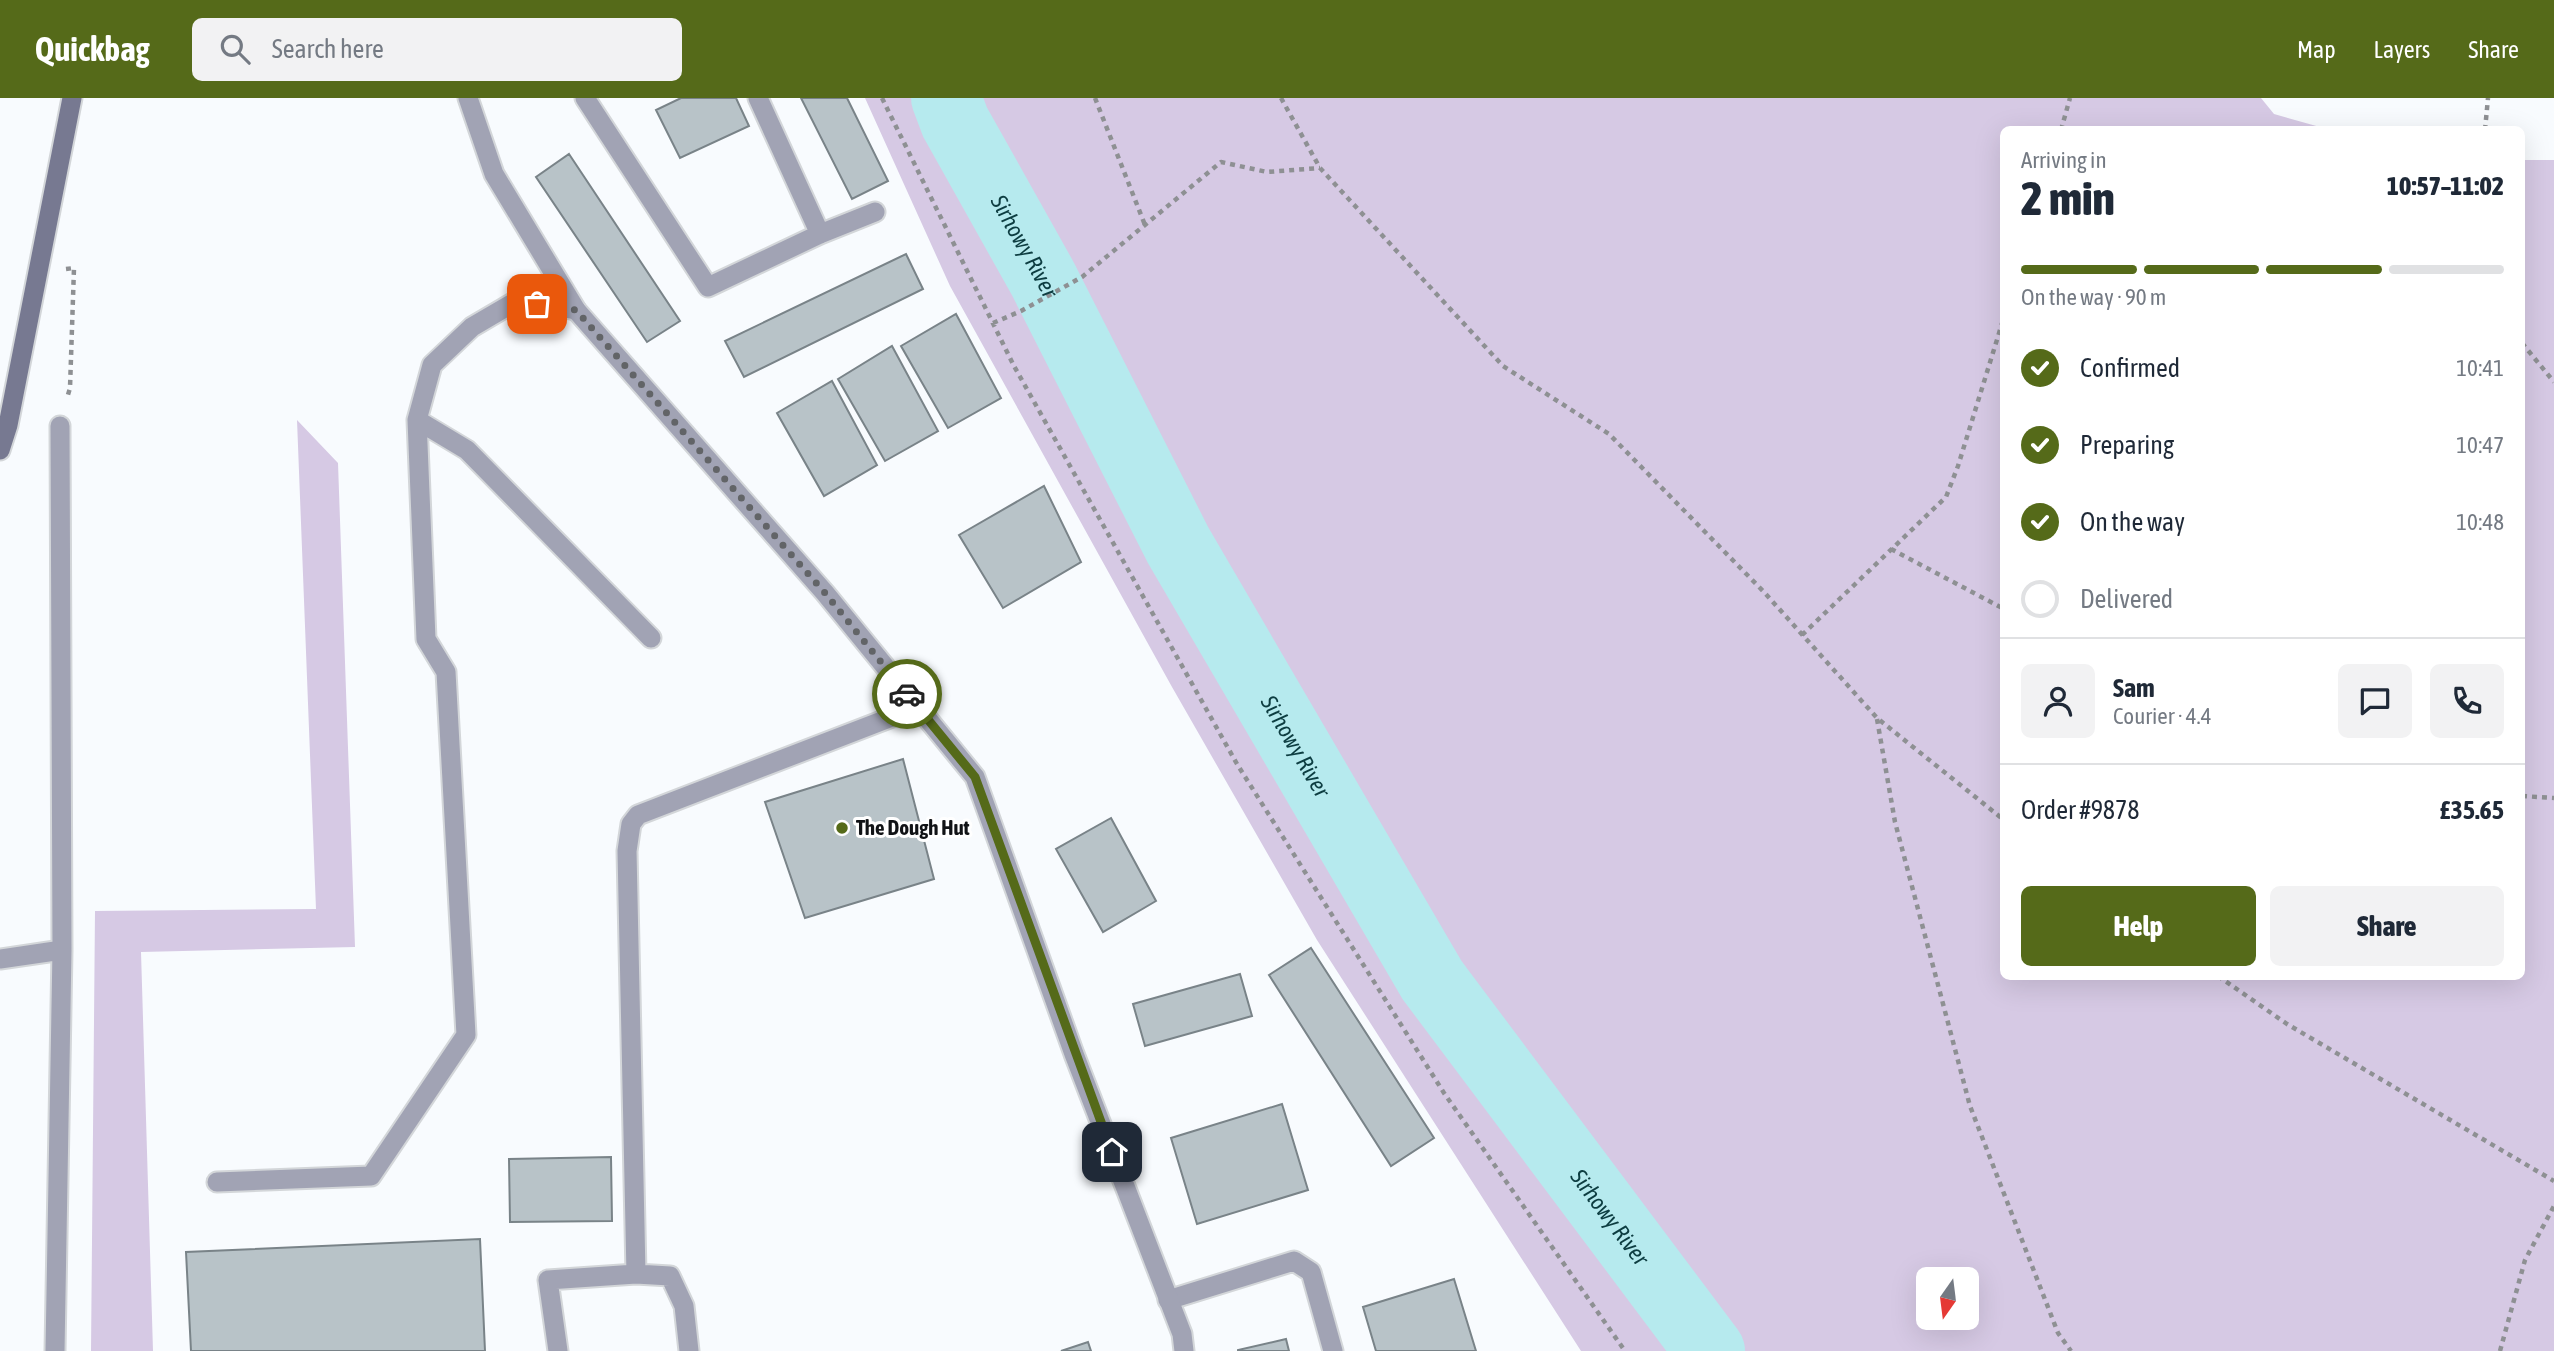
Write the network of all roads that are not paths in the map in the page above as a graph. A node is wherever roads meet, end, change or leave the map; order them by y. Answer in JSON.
{"nodes":[{"id":1,"x":72,"y":98,"type":"edge"},
{"id":2,"x":468,"y":98,"type":"edge"},
{"id":3,"x":585,"y":98,"type":"edge"},
{"id":4,"x":758,"y":98,"type":"edge"},
{"id":5,"x":875,"y":212,"type":"dead end"},
{"id":6,"x":820,"y":234,"type":"junction"},
{"id":7,"x":576,"y":310,"type":"junction"},
{"id":8,"x":418,"y":420,"type":"junction"},
{"id":9,"x":60,"y":426,"type":"road end"},
{"id":10,"x":0,"y":450,"type":"edge"},
{"id":11,"x":651,"y":638,"type":"dead end"},
{"id":12,"x":918,"y":707,"type":"junction"},
{"id":13,"x":62,"y":950,"type":"junction"},
{"id":14,"x":0,"y":959,"type":"edge"},
{"id":15,"x":218,"y":1182,"type":"dead end"},
{"id":16,"x":636,"y":1274,"type":"junction"},
{"id":17,"x":1168,"y":1300,"type":"junction"},
{"id":18,"x":55,"y":1351,"type":"edge"},
{"id":19,"x":558,"y":1351,"type":"edge"},
{"id":20,"x":689,"y":1351,"type":"edge"},
{"id":21,"x":1184,"y":1351,"type":"edge"},
{"id":22,"x":1333,"y":1351,"type":"edge"}],
"edges":[{"from":1,"to":10,"type":"main road"},
{"from":2,"to":7,"type":"street"},
{"from":3,"to":6,"type":"street"},
{"from":4,"to":6,"type":"street"},
{"from":5,"to":6,"type":"street"},
{"from":7,"to":8,"type":"street"},
{"from":7,"to":12,"type":"street"},
{"from":8,"to":11,"type":"street"},
{"from":8,"to":15,"type":"street"},
{"from":9,"to":13,"type":"street"},
{"from":12,"to":16,"type":"street"},
{"from":12,"to":17,"type":"street"},
{"from":13,"to":14,"type":"street"},
{"from":13,"to":18,"type":"street"},
{"from":16,"to":19,"type":"street"},
{"from":16,"to":20,"type":"street"},
{"from":17,"to":21,"type":"street"},
{"from":17,"to":22,"type":"street"}]}
